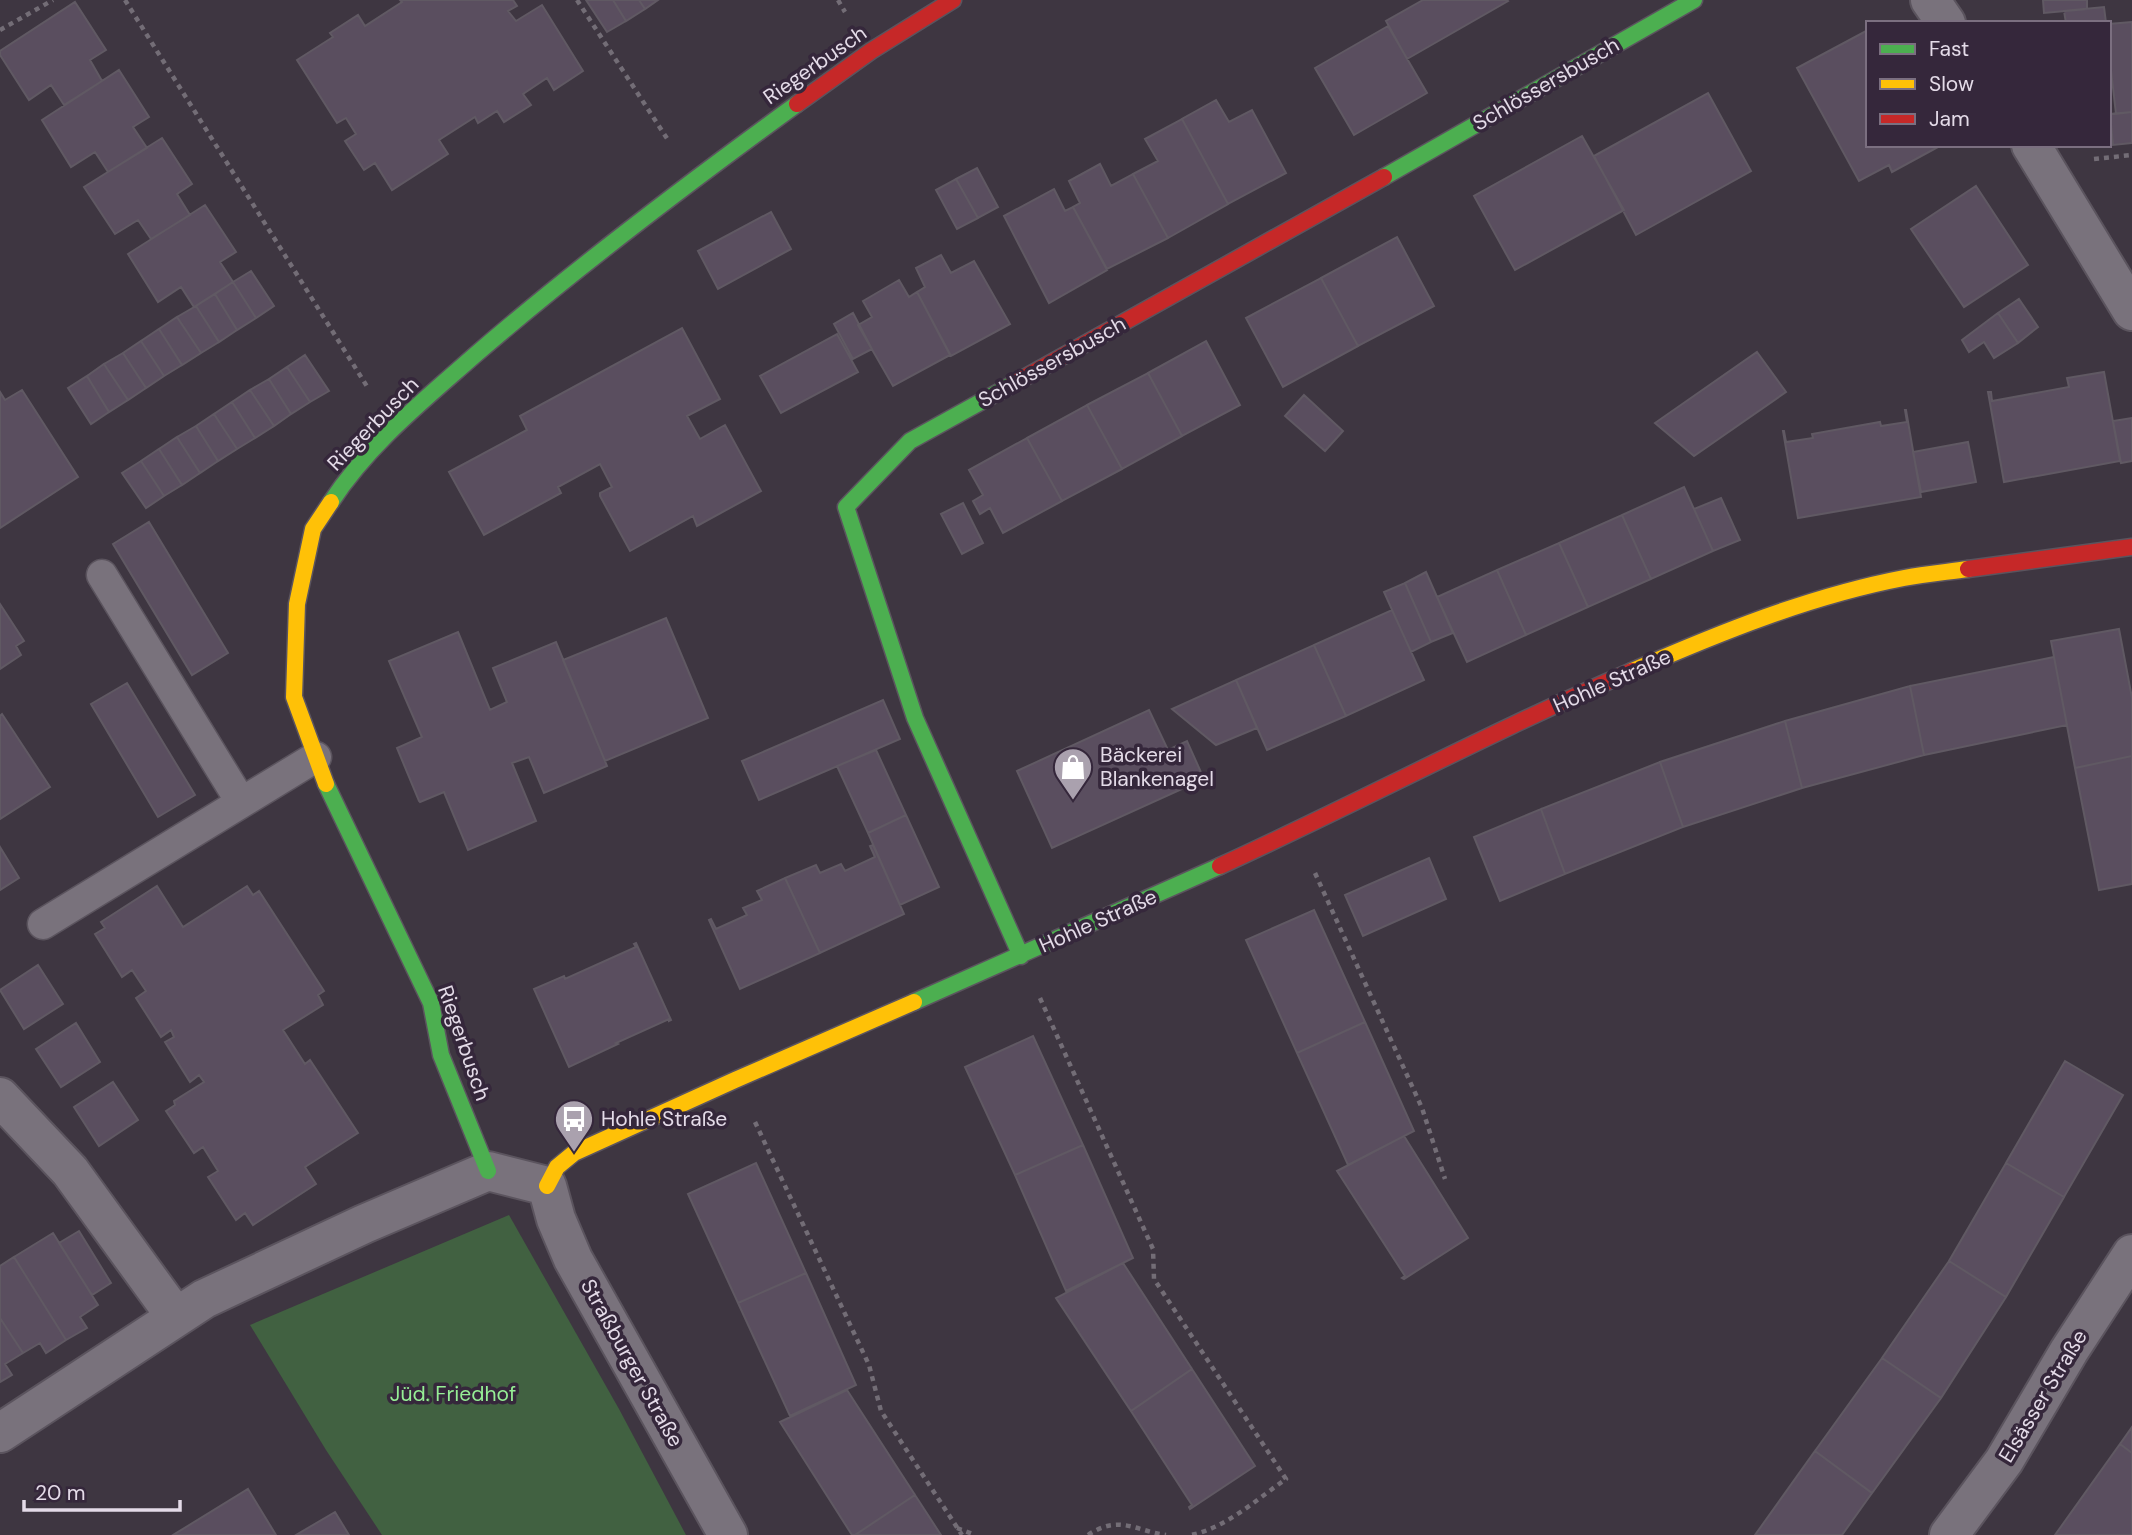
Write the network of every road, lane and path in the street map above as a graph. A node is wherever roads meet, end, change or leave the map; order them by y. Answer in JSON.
{"nodes":[{"id":1,"x":52,"y":0,"type":"edge"},
{"id":2,"x":125,"y":0,"type":"edge"},
{"id":3,"x":577,"y":0,"type":"edge"},
{"id":4,"x":953,"y":0,"type":"edge"},
{"id":5,"x":1694,"y":0,"type":"edge"},
{"id":6,"x":1930,"y":0,"type":"edge"},
{"id":7,"x":1945,"y":21,"type":"edge"},
{"id":8,"x":0,"y":30,"type":"edge"},
{"id":9,"x":2032,"y":147,"type":"edge"},
{"id":10,"x":693,"y":179,"type":"junction"},
{"id":11,"x":2132,"y":311,"type":"edge"},
{"id":12,"x":393,"y":427,"type":"junction"},
{"id":13,"x":2132,"y":547,"type":"edge"},
{"id":14,"x":102,"y":575,"type":"dead end"},
{"id":15,"x":316,"y":757,"type":"junction"},
{"id":16,"x":241,"y":802,"type":"junction"},
{"id":17,"x":1296,"y":831,"type":"junction"},
{"id":18,"x":43,"y":924,"type":"dead end"},
{"id":19,"x":1021,"y":956,"type":"junction"},
{"id":20,"x":735,"y":1080,"type":"junction"},
{"id":21,"x":0,"y":1097,"type":"edge"},
{"id":22,"x":488,"y":1171,"type":"junction"},
{"id":23,"x":1445,"y":1179,"type":"dead end"},
{"id":24,"x":547,"y":1186,"type":"junction"},
{"id":25,"x":2132,"y":1254,"type":"edge"},
{"id":26,"x":176,"y":1317,"type":"junction"},
{"id":27,"x":0,"y":1433,"type":"edge"},
{"id":28,"x":957,"y":1528,"type":"junction"},
{"id":29,"x":728,"y":1535,"type":"edge"},
{"id":30,"x":962,"y":1535,"type":"edge"},
{"id":31,"x":975,"y":1535,"type":"edge"},
{"id":32,"x":1088,"y":1535,"type":"edge"},
{"id":33,"x":1166,"y":1535,"type":"edge"},
{"id":34,"x":1191,"y":1535,"type":"edge"},
{"id":35,"x":1949,"y":1535,"type":"edge"}],
"edges":[{"from":1,"to":8,"type":"path"},
{"from":2,"to":12,"type":"path"},
{"from":3,"to":10,"type":"path"},
{"from":4,"to":10,"type":"street","name":"Riegerbusch"},
{"from":5,"to":19,"type":"street","name":"Schlössersbusch"},
{"from":6,"to":7,"type":"street"},
{"from":9,"to":11,"type":"street"},
{"from":10,"to":12,"type":"street","name":"Riegerbusch"},
{"from":12,"to":15,"type":"street","name":"Riegerbusch"},
{"from":13,"to":17,"type":"street","name":"Hohle Straße"},
{"from":14,"to":16,"type":"lane"},
{"from":15,"to":16,"type":"lane"},
{"from":15,"to":22,"type":"street","name":"Riegerbusch"},
{"from":16,"to":18,"type":"lane"},
{"from":17,"to":19,"type":"street","name":"Hohle Straße"},
{"from":17,"to":23,"type":"path"},
{"from":19,"to":20,"type":"street","name":"Hohle Straße"},
{"from":19,"to":34,"type":"path"},
{"from":20,"to":24,"type":"street","name":"Hohle Straße"},
{"from":20,"to":28,"type":"path"},
{"from":21,"to":26,"type":"street"},
{"from":22,"to":24,"type":"street"},
{"from":22,"to":26,"type":"street"},
{"from":24,"to":29,"type":"street","name":"Straßburger Straße"},
{"from":25,"to":35,"type":"street","name":"Elsässer Straße"},
{"from":26,"to":27,"type":"street"},
{"from":28,"to":30,"type":"path"},
{"from":28,"to":31,"type":"path"},
{"from":32,"to":33,"type":"path"}]}
